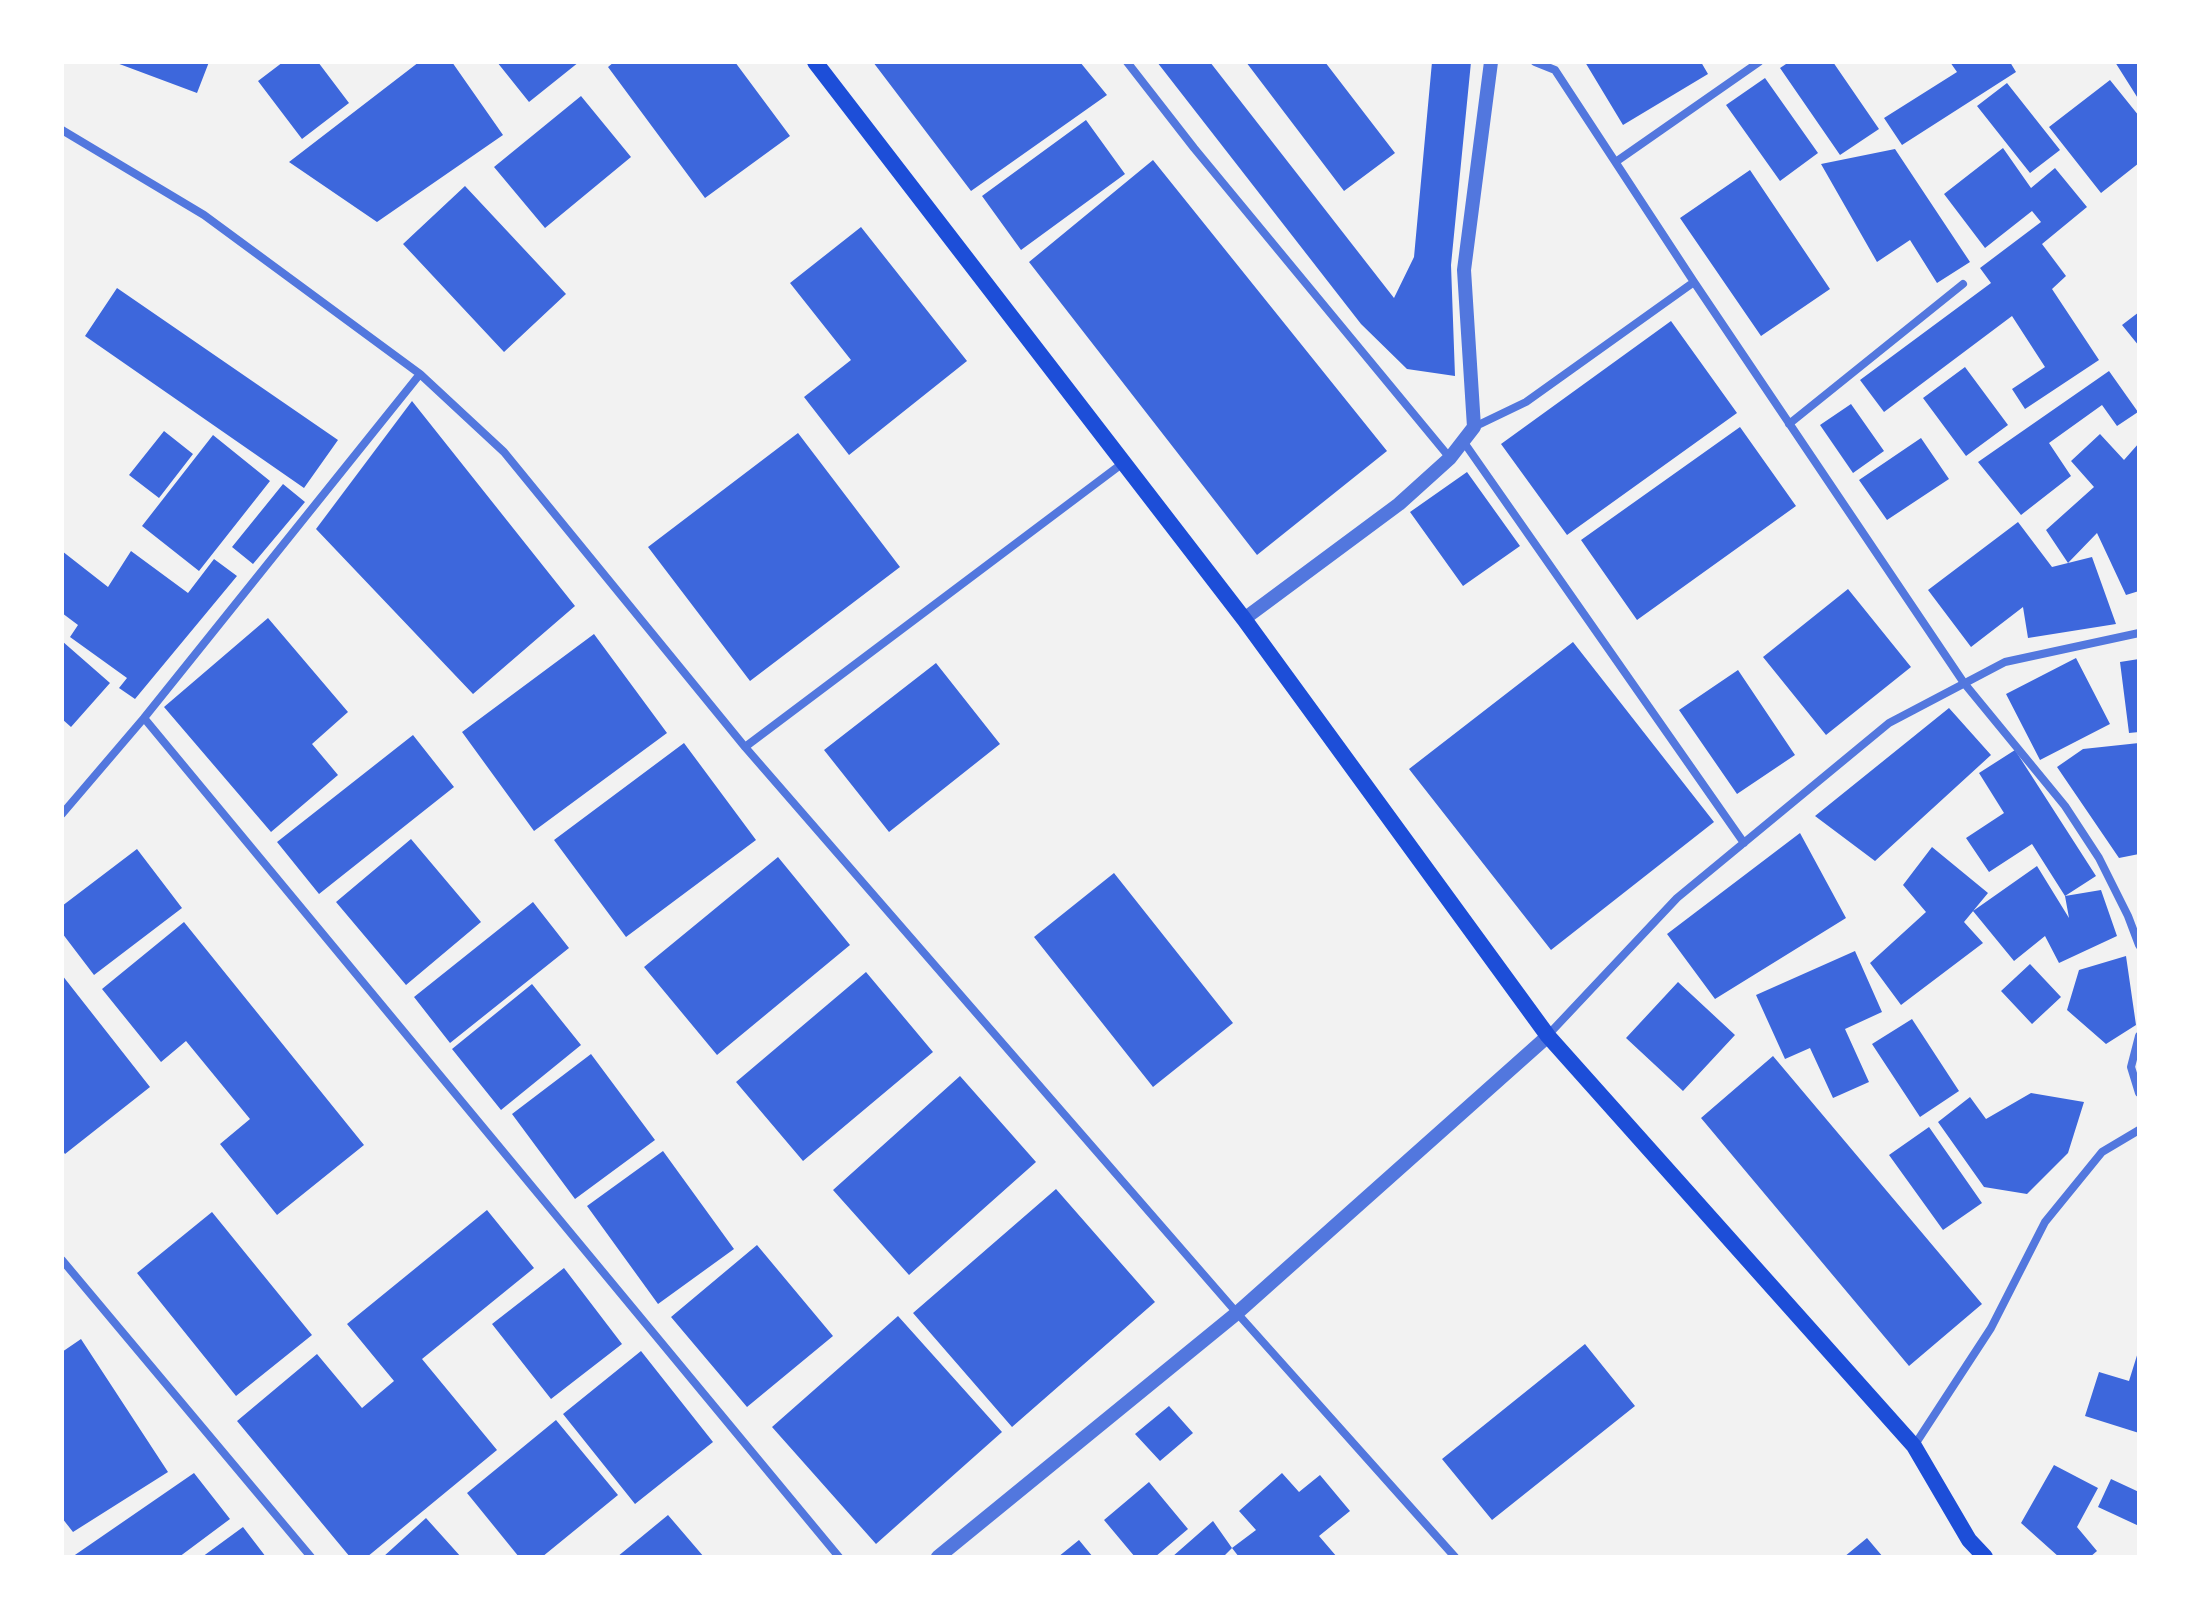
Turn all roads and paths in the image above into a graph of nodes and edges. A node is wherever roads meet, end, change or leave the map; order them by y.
1 (815, 62) edge
2 (1127, 62) edge
3 (1491, 62) edge
4 (1535, 62) edge
5 (1759, 62) edge
6 (62, 130) edge
7 (1617, 161) junction
8 (1694, 282) junction
9 (1963, 284) dead end
10 (420, 374) junction
11 (1789, 424) junction
12 (1474, 427) junction
13 (1463, 441) junction
14 (1450, 458) junction
15 (1123, 463) junction
16 (1244, 619) junction
17 (2139, 633) edge
18 (1964, 683) junction
19 (144, 718) junction
20 (745, 747) junction
21 (62, 814) edge
22 (1744, 843) junction
23 (2139, 945) edge
24 (1548, 1036) junction
25 (2139, 1036) edge
26 (2139, 1093) edge
27 (2139, 1130) edge
28 (62, 1260) edge
29 (1237, 1313) junction
30 (1914, 1446) junction
31 (311, 1557) edge
32 (839, 1557) edge
33 (938, 1557) edge
34 (1455, 1557) edge
35 (1985, 1557) edge

1 - 15 main road
2 - 14 street
3 - 12 street
4 - 7 street
5 - 7 street
6 - 10 street
7 - 8 street
8 - 11 street
8 - 12 street
9 - 11 street
10 - 19 street
10 - 20 street
11 - 18 street
12 - 13 street
13 - 14 street
13 - 22 street
14 - 16 street
15 - 16 main road
15 - 20 street
16 - 24 main road
17 - 18 street
18 - 22 street
18 - 23 street
19 - 21 street
19 - 32 street
20 - 29 street
22 - 24 street
24 - 29 street
24 - 30 main road
25 - 26 street
27 - 30 street
28 - 31 street
29 - 33 street
29 - 34 street
30 - 35 main road

